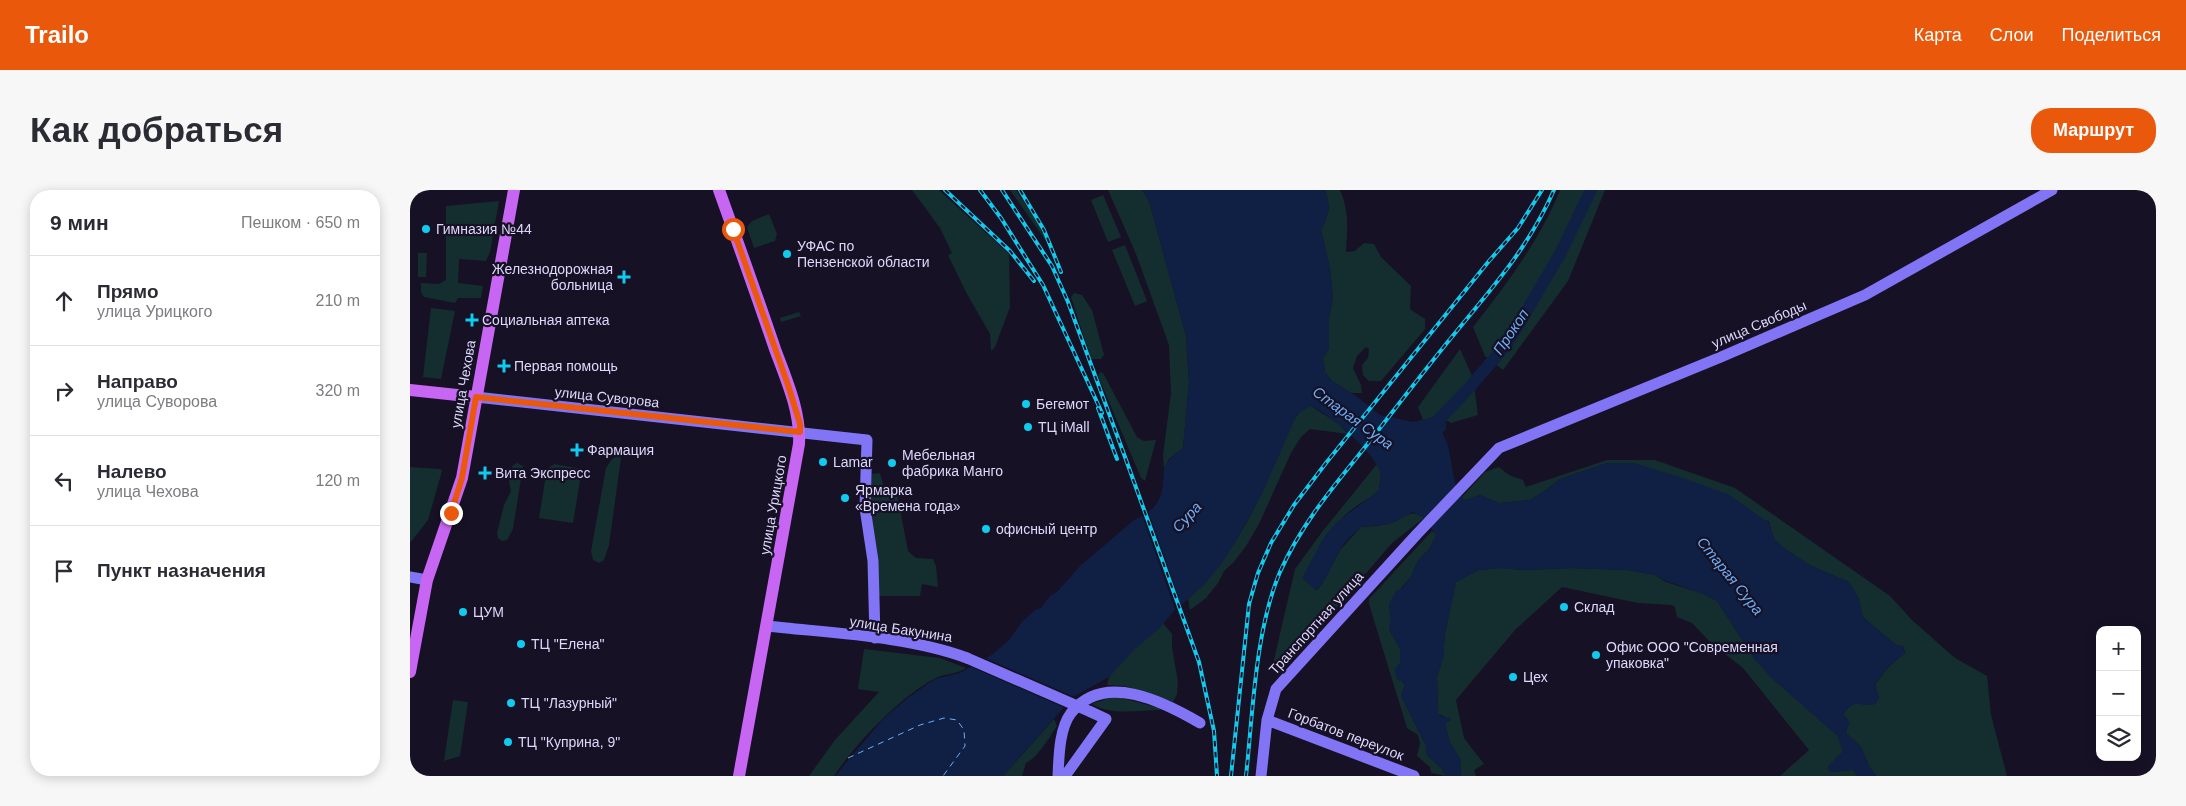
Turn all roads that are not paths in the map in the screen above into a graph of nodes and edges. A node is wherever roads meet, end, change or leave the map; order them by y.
1 (514, 190) edge
2 (719, 190) edge
3 (2052, 190) edge
4 (410, 390) edge
5 (476, 397) junction
6 (800, 432) junction
7 (1417, 534) joint
8 (410, 577) edge
9 (427, 580) junction
10 (767, 626) junction
11 (875, 638) junction
12 (410, 672) edge
13 (1267, 720) junction
14 (1200, 723) dead end
15 (739, 776) edge
16 (1058, 776) edge
17 (1065, 776) edge
18 (1261, 776) edge
19 (1414, 776) edge

1 - 5 main road, улица Чехова
2 - 6 main road, улица Урицкого
3 - 7 main road, улица Свободы
4 - 5 main road, улица Суворова
5 - 6 main road, улица Суворова
5 - 9 main road, улица Чехова
6 - 10 main road, улица Урицкого
6 - 11 main road, улица Суворова
7 - 13 main road, Транспортная улица
8 - 9 main road
9 - 12 main road, улица Чехова
10 - 11 main road, улица Бакунина
10 - 15 main road, улица Урицкого
11 - 17 main road, улица Бакунина, bridge
13 - 18 main road, Транспортная улица
13 - 19 main road, Горбатов переулок
14 - 16 main road

